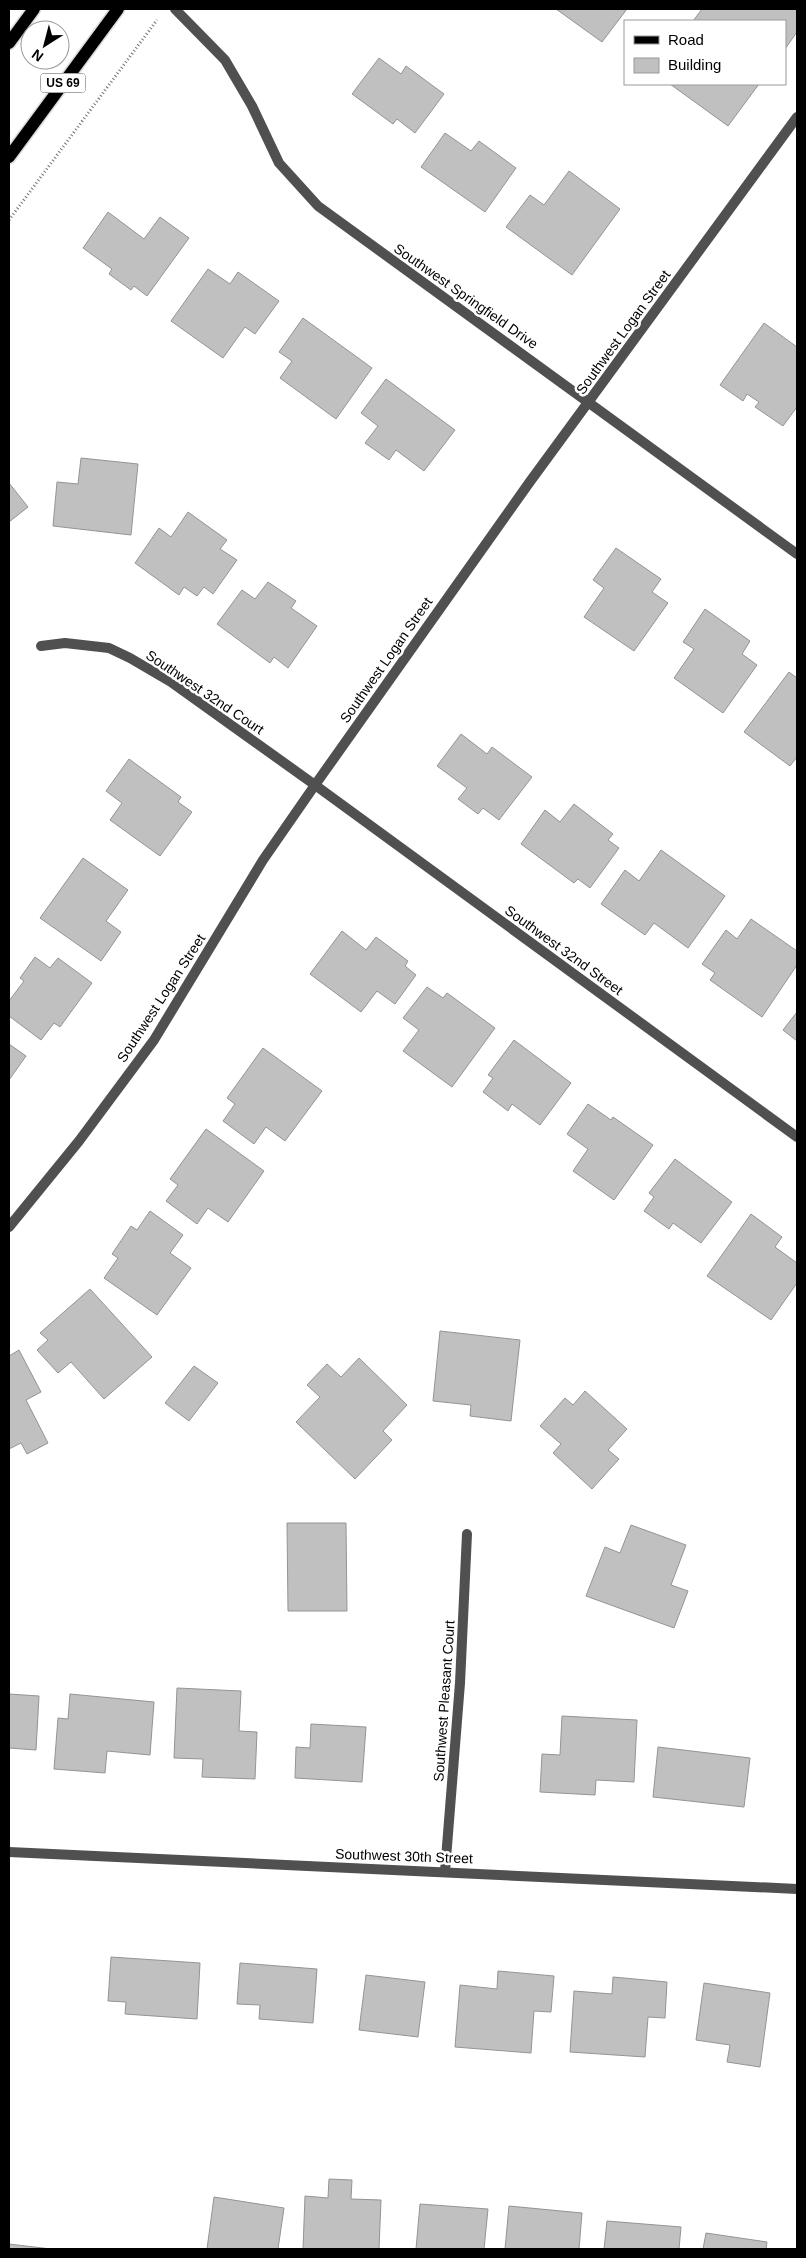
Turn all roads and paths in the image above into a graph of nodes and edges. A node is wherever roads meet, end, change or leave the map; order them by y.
1 (34, 9) edge
2 (118, 9) edge
3 (175, 9) edge
4 (160, 17) dead end
5 (9, 43) edge
6 (797, 117) edge
7 (9, 157) edge
8 (9, 220) edge
9 (588, 403) junction
10 (797, 554) edge
11 (41, 646) dead end
12 (315, 785) junction
13 (797, 1137) edge
14 (9, 1227) edge
15 (467, 1534) dead end
16 (9, 1852) edge
17 (445, 1871) junction
18 (797, 1889) edge

1 - 5 main road
2 - 7 main road, US 69
3 - 9 street, Southwest Springfield Drive
4 - 8 path
6 - 9 street, Southwest Logan Street
9 - 10 street, Southwest Springfield Drive
9 - 12 street, Southwest Logan Street
11 - 12 street, Southwest 32nd Court
12 - 13 street, Southwest 32nd Street
12 - 14 street, Southwest Logan Street
15 - 17 street, Southwest Pleasant Court
16 - 17 street, Southwest 30th Street
17 - 18 street, Southwest 30th Street

